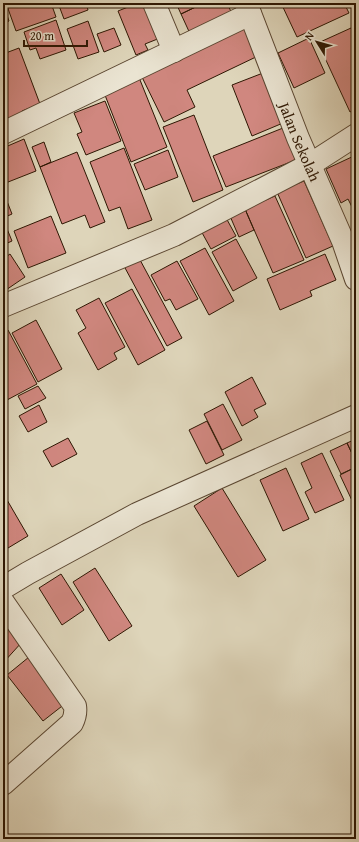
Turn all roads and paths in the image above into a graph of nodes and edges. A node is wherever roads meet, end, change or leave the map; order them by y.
1 (154, 3) edge
2 (248, 9) edge
3 (174, 51) junction
4 (3, 133) edge
5 (356, 135) edge
6 (310, 164) junction
7 (356, 279) edge
8 (3, 306) edge
9 (356, 416) edge
10 (3, 588) edge
11 (3, 602) edge
12 (3, 784) edge

1 - 3 street
2 - 3 street
2 - 6 street, Jalan Sekolah
3 - 4 street
5 - 6 street
6 - 7 street, Jalan Sekolah
6 - 8 street
9 - 10 street
11 - 12 street

